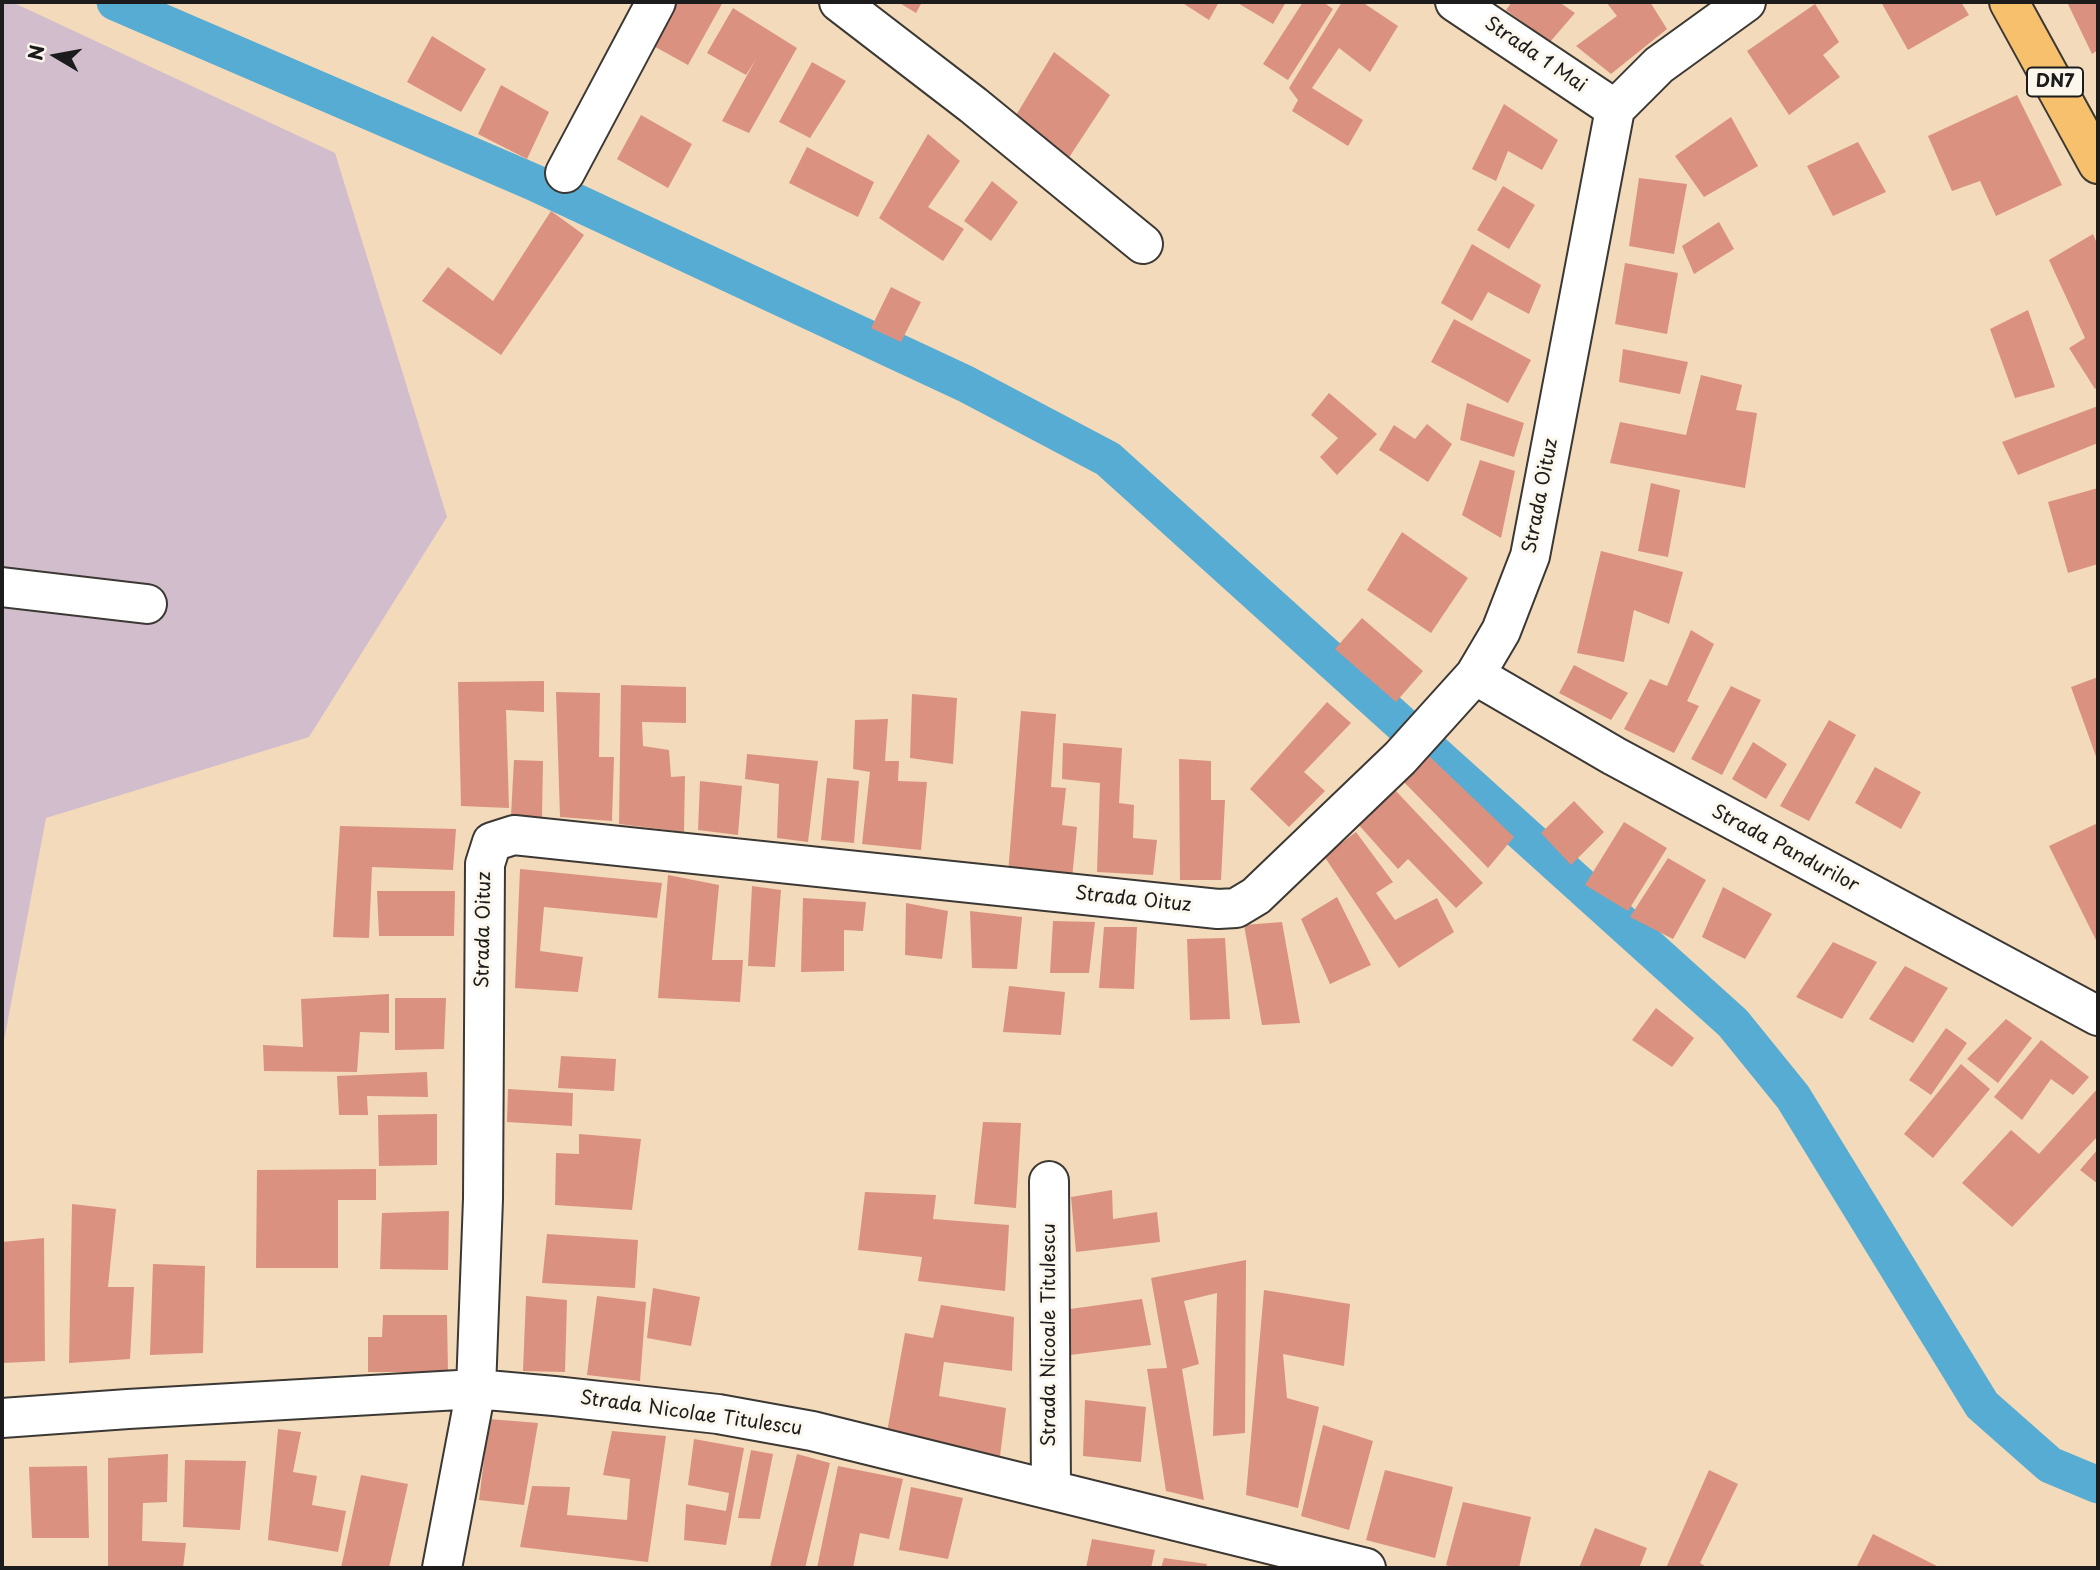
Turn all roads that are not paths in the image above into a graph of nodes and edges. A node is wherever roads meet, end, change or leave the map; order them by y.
1 (656, 2) edge
2 (839, 2) edge
3 (1455, 2) edge
4 (1746, 2) edge
5 (2010, 2) edge
6 (1615, 109) junction
7 (2098, 164) edge
8 (565, 173) dead end
9 (1143, 244) dead end
10 (2, 587) edge
11 (147, 604) dead end
12 (1475, 675) junction
13 (2098, 1016) edge
14 (1049, 1181) dead end
15 (476, 1389) junction
16 (2, 1418) edge
17 (1051, 1489) junction
18 (442, 1568) edge
19 (1366, 1568) edge

1 - 8 street
2 - 9 street
3 - 6 street, Strada 1 Mai
4 - 6 street
5 - 7 main road, DN7
6 - 12 street, Strada Oituz
10 - 11 street
12 - 13 street, Strada Pandurilor
12 - 15 street, Strada Oituz
14 - 17 street, Strada Nicoale Titulescu
15 - 16 street, Strada Nicolae Titulescu
15 - 17 street, Strada Nicolae Titulescu
15 - 18 street
17 - 19 street, Strada Nicolae Titulescu

